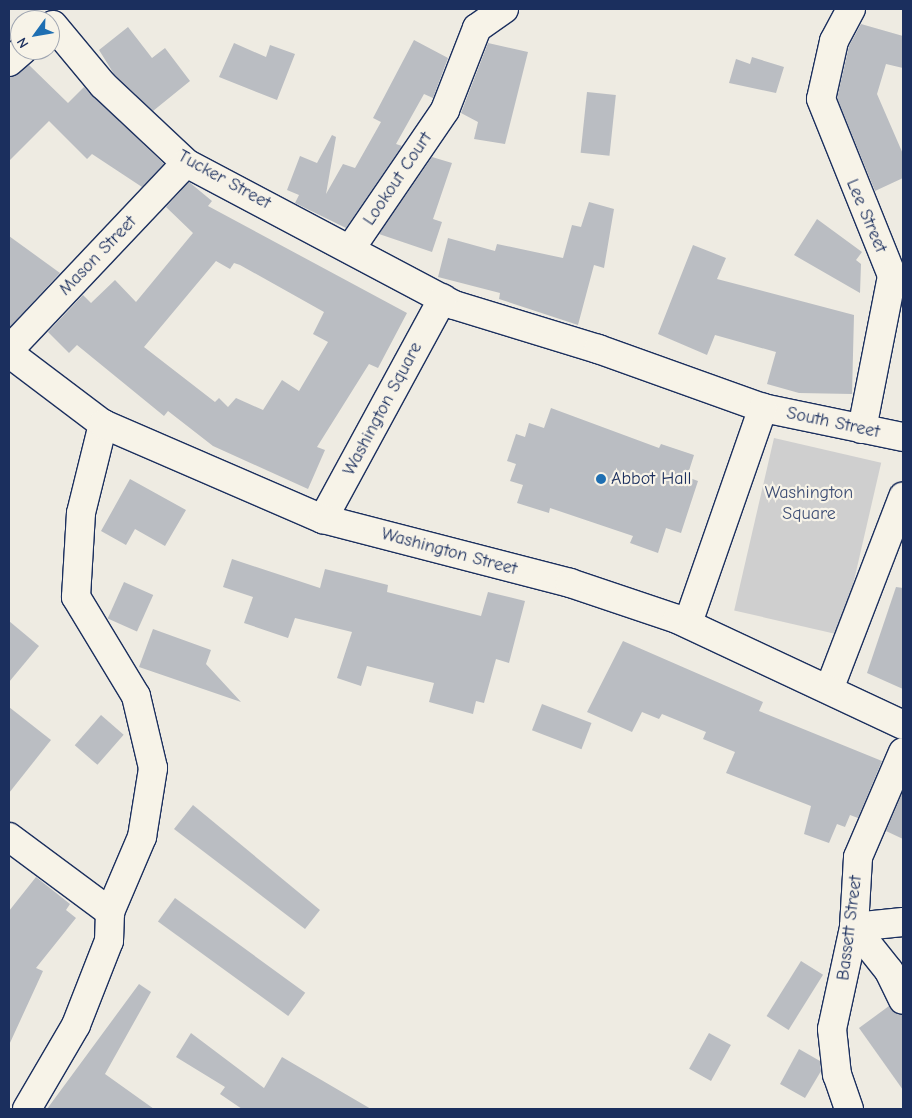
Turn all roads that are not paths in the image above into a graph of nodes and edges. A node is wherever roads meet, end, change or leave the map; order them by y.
1 (504, 9) edge
2 (851, 9) edge
3 (60, 25) edge
4 (186, 163) junction
5 (351, 248) junction
6 (443, 298) junction
7 (9, 352) edge
8 (763, 408) junction
9 (103, 424) junction
10 (862, 429) junction
11 (903, 437) edge
12 (903, 497) edge
13 (324, 519) junction
14 (688, 623) junction
15 (830, 687) junction
16 (903, 725) edge
17 (903, 752) edge
18 (9, 837) edge
19 (110, 912) junction
20 (903, 922) edge
21 (854, 927) junction
22 (903, 1000) edge
23 (27, 1109) edge
24 (849, 1109) edge

1 - 5 street, Lookout Court
2 - 10 street, Lee Street
3 - 4 street, Tucker Street
4 - 5 street, Tucker Street
4 - 7 street, Mason Street
5 - 6 street
6 - 8 street
6 - 13 street, Washington Square
7 - 9 street, Washington Street
8 - 10 street, South Street
8 - 14 street
9 - 13 street, Washington Street
9 - 19 street
10 - 11 street, South Street
12 - 15 street
13 - 14 street, Washington Street
14 - 15 street, Washington Street
15 - 16 street, Washington Street
17 - 21 street, Bassett Street
18 - 19 street
19 - 23 street
20 - 21 street
21 - 22 street
21 - 24 street, Bassett Street

